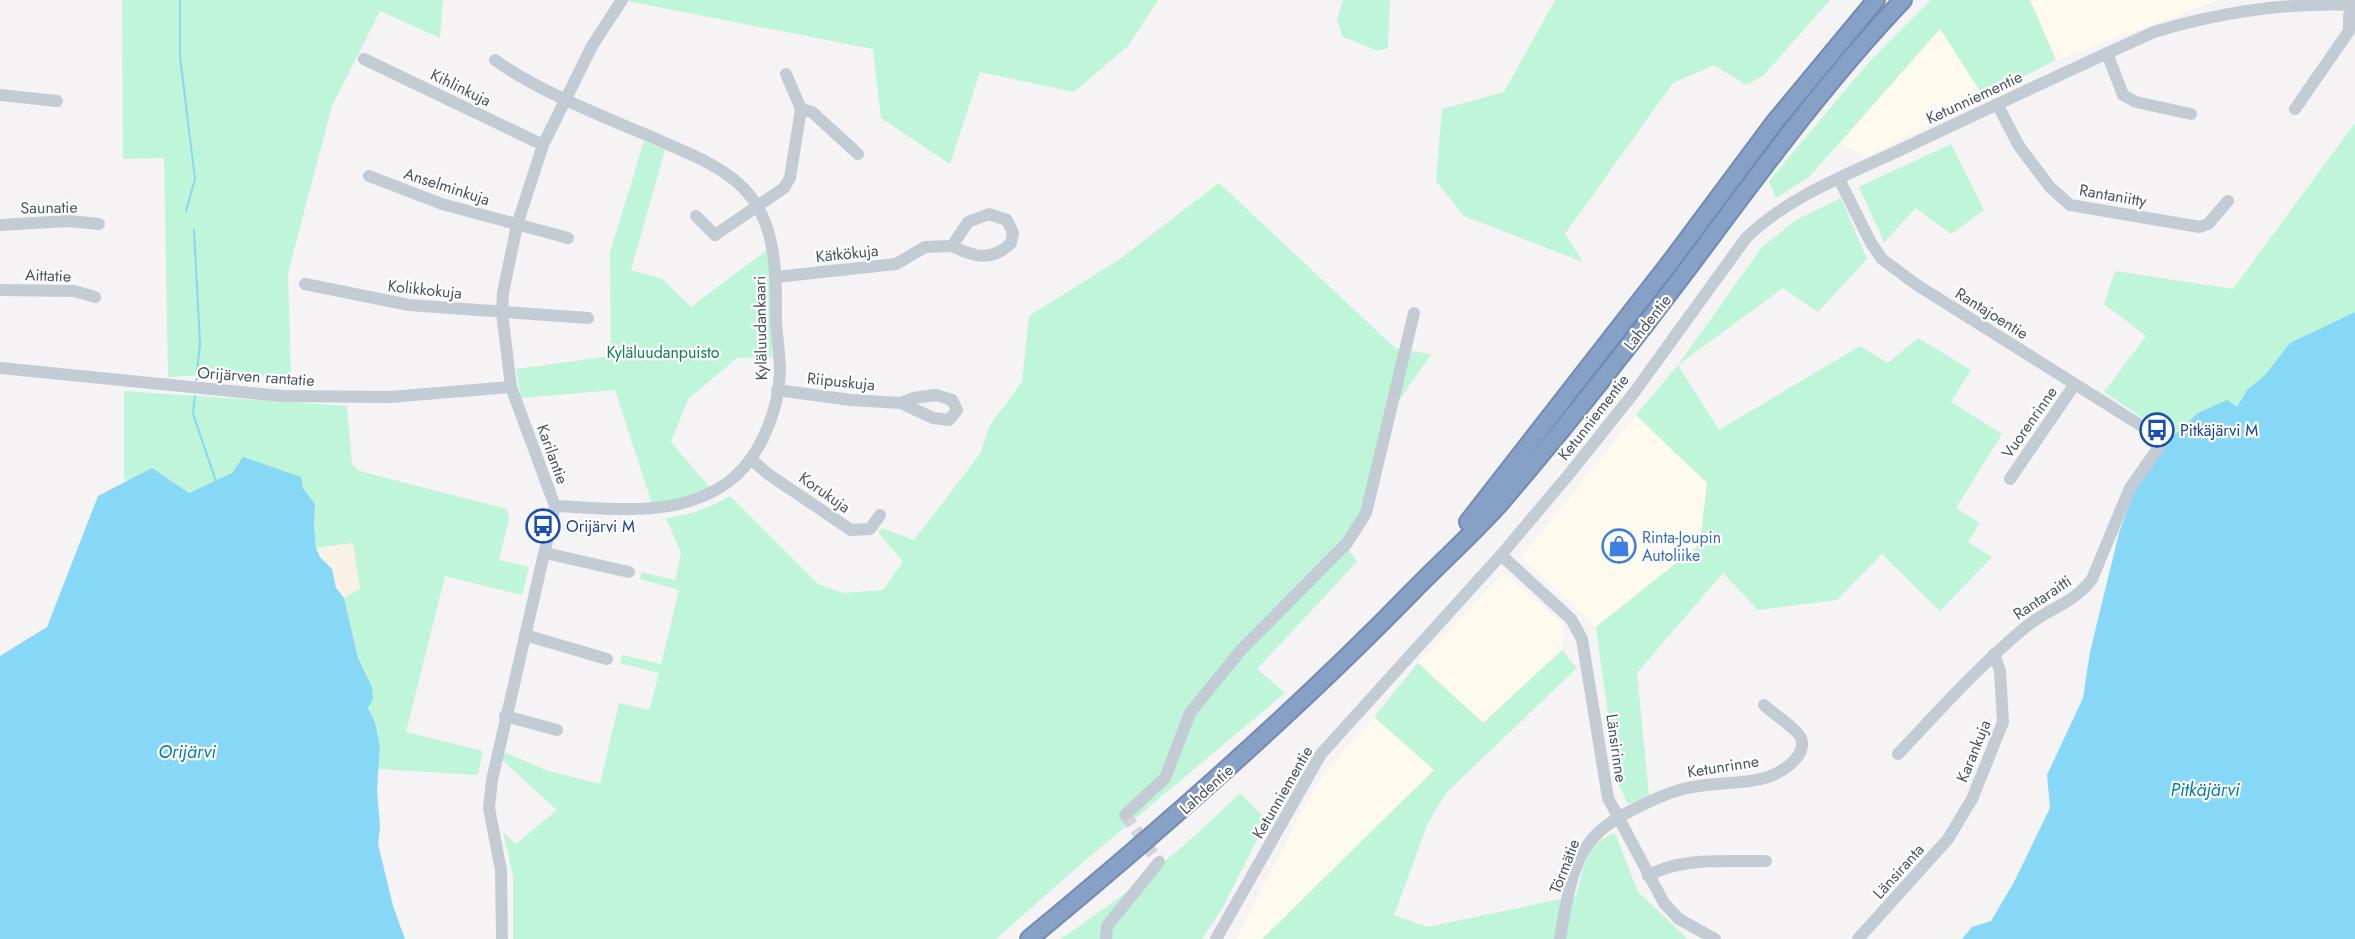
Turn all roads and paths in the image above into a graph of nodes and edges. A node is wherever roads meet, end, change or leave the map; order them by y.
1 (622, 0) edge
2 (1876, 0) edge
3 (1902, 0) edge
4 (2354, 5) edge
5 (2107, 53) junction
6 (364, 59) dead end
7 (495, 60) dead end
8 (786, 74) dead end
9 (0, 95) edge
10 (565, 98) junction
11 (57, 101) dead end
12 (1997, 104) junction
13 (801, 109) junction
14 (2295, 109) dead end
15 (2190, 114) dead end
16 (543, 145) junction
17 (858, 154) dead end
18 (369, 176) dead end
19 (1839, 179) junction
20 (2228, 201) dead end
21 (759, 206) junction
22 (696, 216) dead end
23 (99, 224) dead end
24 (0, 225) edge
25 (517, 225) junction
26 (568, 238) dead end
27 (952, 246) junction
28 (776, 277) junction
29 (305, 284) dead end
30 (0, 290) edge
31 (95, 297) dead end
32 (502, 312) junction
33 (1414, 313) dead end
34 (588, 318) dead end
35 (0, 368) edge
36 (2076, 384) junction
37 (511, 387) junction
38 (777, 390) junction
39 (901, 403) dead end
40 (2164, 440) joint
41 (751, 459) junction
42 (2010, 478) dead end
43 (555, 506) junction
44 (880, 515) dead end
45 (545, 553) junction
46 (1501, 555) junction
47 (629, 572) dead end
48 (1375, 630) junction
49 (525, 635) junction
50 (1994, 654) junction
51 (607, 659) dead end
52 (1764, 705) dead end
53 (506, 716) junction
54 (557, 730) dead end
55 (1898, 754) dead end
56 (1125, 815) dead end
57 (1619, 819) junction
58 (1959, 822) joint
59 (1766, 861) dead end
60 (1159, 862) dead end
61 (1648, 876) junction
62 (502, 939) edge
63 (1029, 939) edge
64 (1106, 939) edge
65 (1216, 939) edge
66 (1560, 939) edge
67 (1715, 939) edge
68 (1858, 939) edge

1 - 10 street, Karilantie
2 - 48 highway, Lahdentie
3 - 48 highway, Lahdentie
4 - 5 street, Ketunniementie
4 - 14 street
5 - 12 street, Ketunniementie
5 - 15 street
6 - 16 street, Kihlinkuja
7 - 10 street, Kyläluudankaari
8 - 13 street
9 - 11 street
10 - 16 street, Karilantie
10 - 21 street, Kyläluudankaari
12 - 19 street, Ketunniementie
12 - 20 street, Rantaniitty
13 - 17 street
13 - 21 street
16 - 25 street, Karilantie
18 - 25 street, Anselminkuja
19 - 36 street, Rantajoentie
19 - 46 street, Ketunniementie
21 - 22 street
21 - 28 street, Kyläluudankaari
23 - 24 street, Saunatie
25 - 26 street, Anselminkuja
25 - 32 street, Karilantie
27 - 27 street, Kätkökuja
27 - 28 street, Kätkökuja
28 - 38 street, Kyläluudankaari
29 - 32 street, Kolikkokuja
30 - 31 street, Aittatie
32 - 34 street, Kolikkokuja
32 - 37 street, Karilantie
33 - 56 street
35 - 37 street, Orijärven rantatie
36 - 40 street, Rantajoentie
36 - 42 street, Vuorenrinne
37 - 43 street, Karilantie
38 - 39 street, Riipuskuja
38 - 41 street, Kyläluudankaari
40 - 50 street, Rantaraitti
41 - 43 street, Kyläluudankaari
41 - 44 street, Korukuja
43 - 45 street, Karilantie
45 - 47 street
45 - 49 street, Karilantie
46 - 57 street, Länsirinne
46 - 65 street, Ketunniementie
48 - 63 highway, Lahdentie
49 - 51 street
49 - 53 street, Karilantie
50 - 55 street, Rantaraitti
50 - 58 street, Karankuja
52 - 57 street, Ketunrinne
53 - 54 street
53 - 62 street, Karilantie
57 - 61 street, Länsirinne
57 - 66 street, Törmätie
58 - 68 street, Länsiranta
59 - 61 street
60 - 64 street
61 - 67 street, Länsirinne

